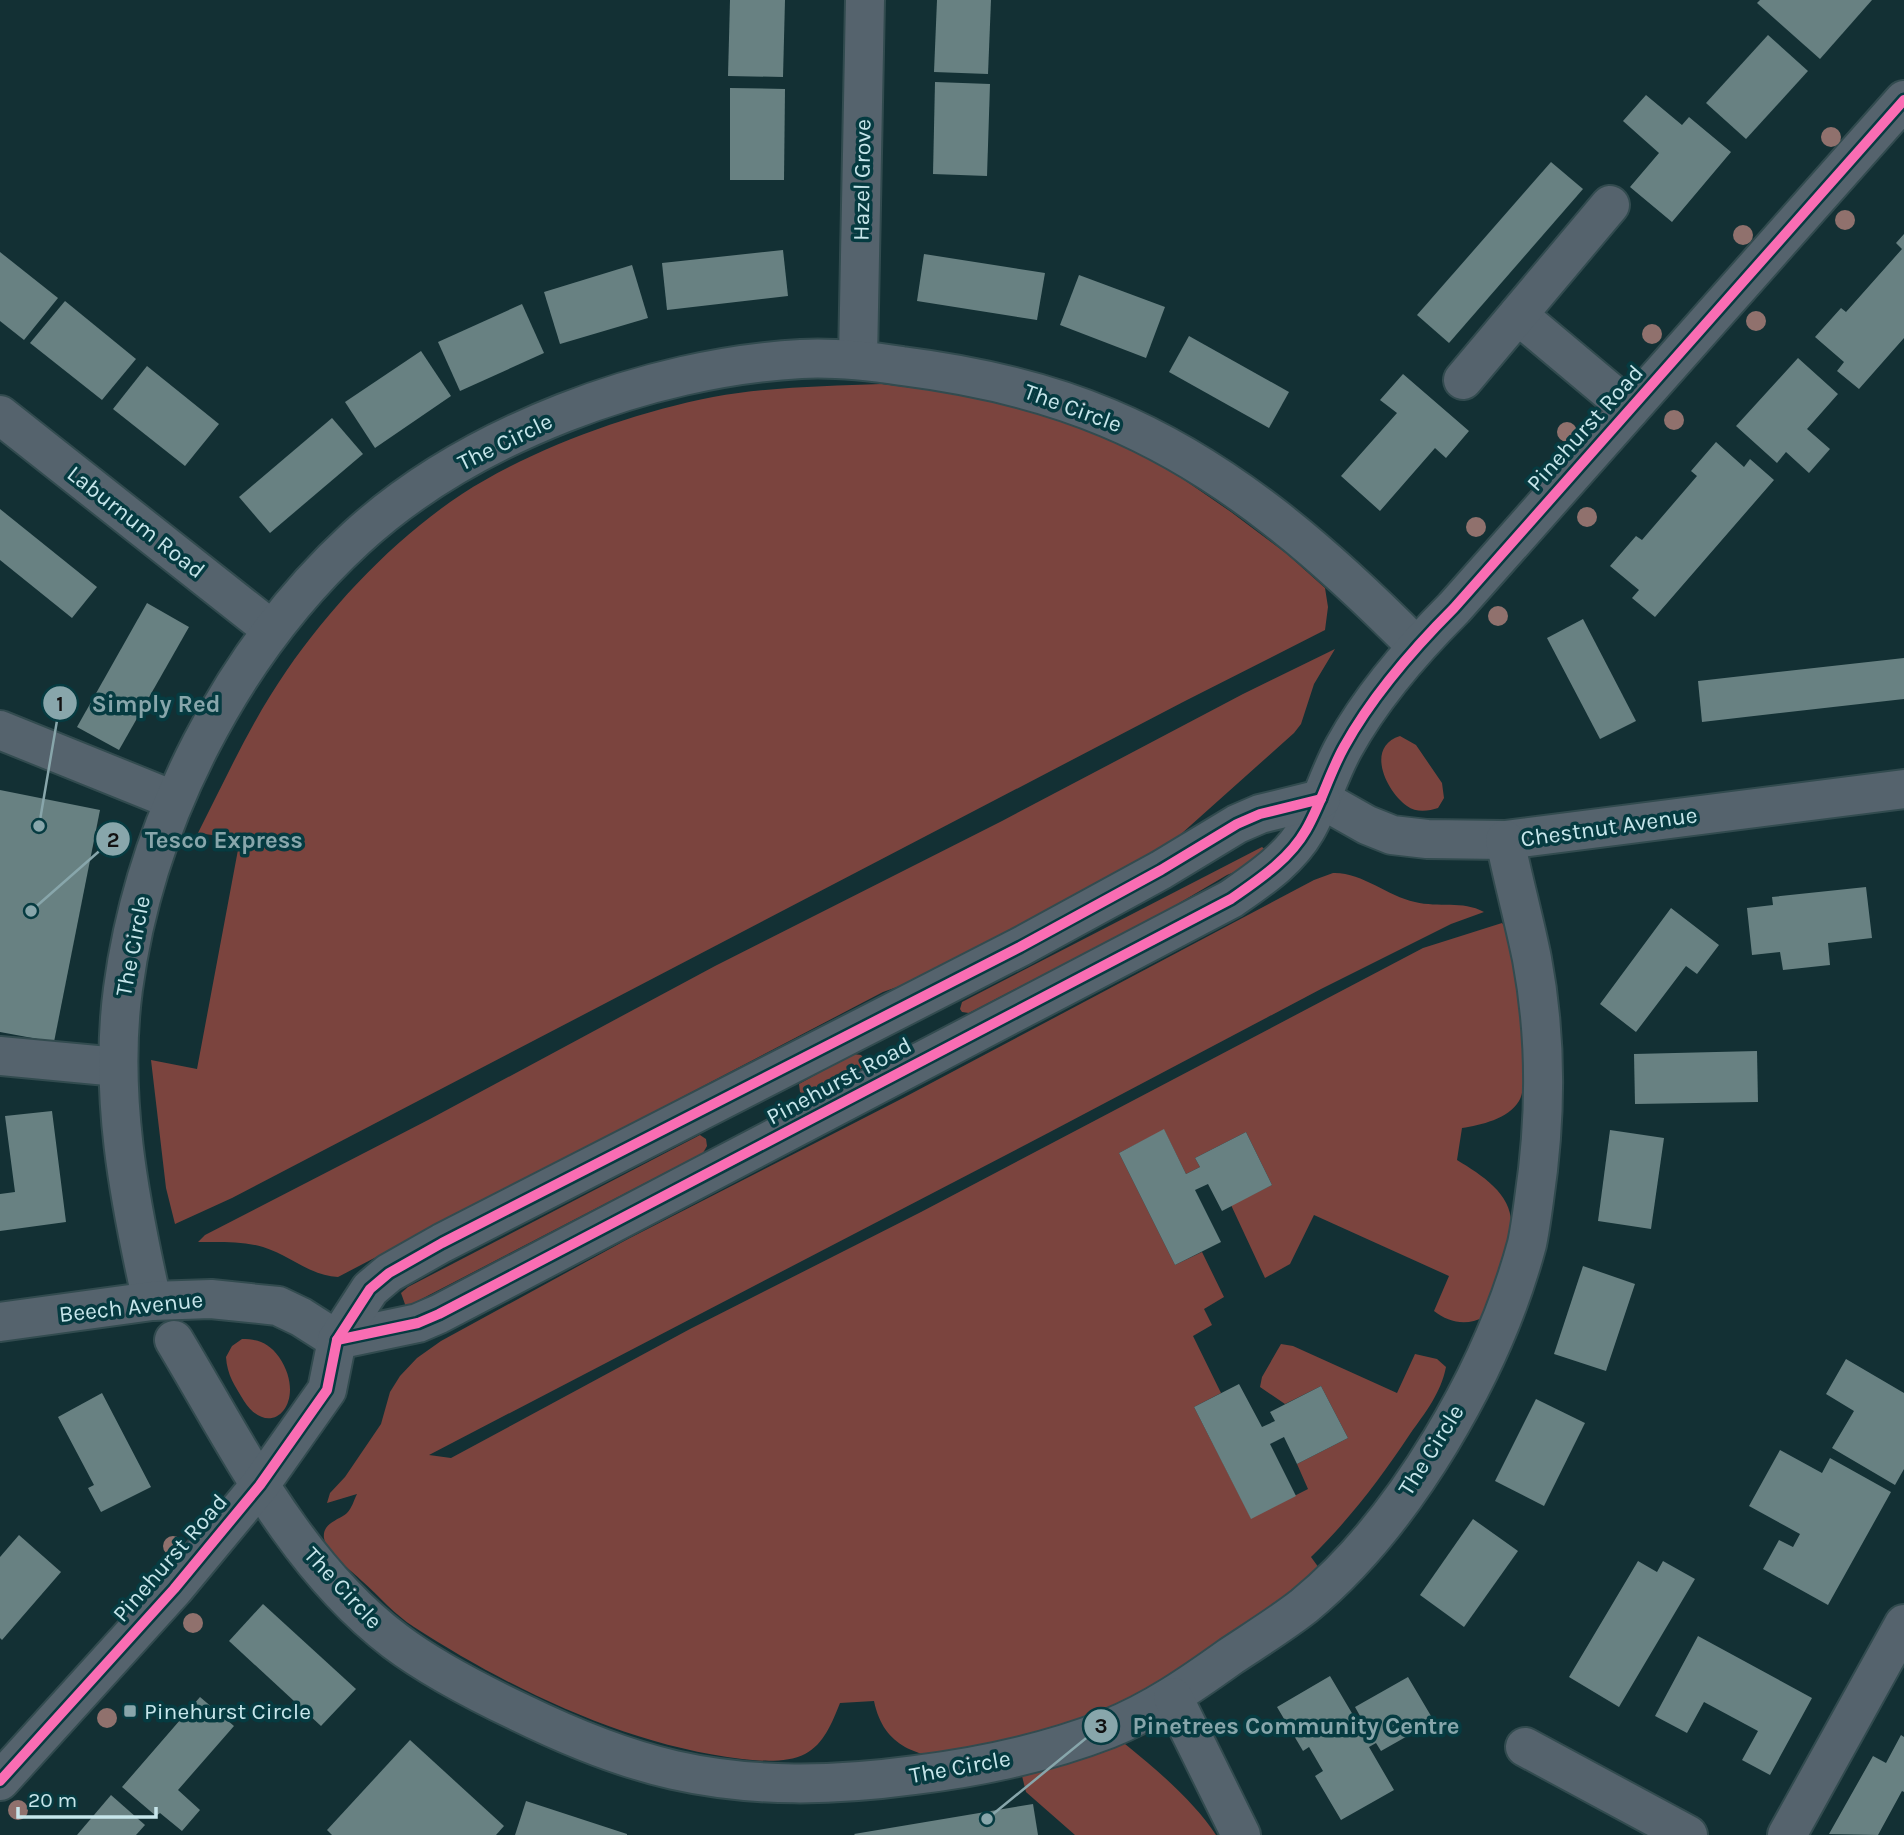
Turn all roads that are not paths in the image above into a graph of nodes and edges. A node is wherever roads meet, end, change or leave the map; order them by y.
1 (865, 0) edge
2 (1904, 100) edge
3 (1610, 205) dead end
4 (1518, 315) junction
5 (858, 359) junction
6 (1463, 380) dead end
7 (1630, 409) junction
8 (0, 415) edge
9 (272, 630) junction
10 (1416, 646) junction
11 (0, 730) edge
12 (1904, 789) edge
13 (1321, 799) junction
14 (173, 800) junction
15 (1505, 840) junction
16 (900, 1009) junction
17 (0, 1056) edge
18 (927, 1059) junction
19 (118, 1067) junction
20 (740, 1090) junction
21 (767, 1143) junction
22 (152, 1301) junction
23 (0, 1322) edge
24 (174, 1340) dead end
25 (337, 1340) junction
26 (260, 1485) junction
27 (1904, 1624) edge
28 (1173, 1697) junction
29 (1525, 1747) dead end
30 (0, 1781) edge
31 (1241, 1835) edge
32 (1688, 1835) edge
33 (1787, 1835) edge

1 - 5 street, Hazel Grove
2 - 7 street, Pinehurst Road
3 - 4 street
4 - 6 street
4 - 7 street
5 - 9 street, The Circle
5 - 10 street, The Circle
7 - 10 street, Pinehurst Road
8 - 9 street, Laburnum Road
9 - 14 street, The Circle
10 - 13 street, Pinehurst Road
11 - 14 street
12 - 15 street, Chestnut Avenue
13 - 15 street, Chestnut Avenue
13 - 16 street, Pinehurst Road
13 - 18 street, Pinehurst Road
14 - 19 street, The Circle
15 - 28 street, The Circle
16 - 18 street
16 - 20 street, Pinehurst Road
17 - 19 street
18 - 21 street, Pinehurst Road
19 - 22 street, The Circle
20 - 21 street
20 - 25 street, Pinehurst Road
21 - 25 street, Pinehurst Road
22 - 23 street, Beech Avenue
22 - 25 street, Beech Avenue
24 - 26 street, The Circle
25 - 26 street, Pinehurst Road
26 - 28 street, The Circle
26 - 30 street, Pinehurst Road
27 - 33 street
28 - 31 street
29 - 32 street

